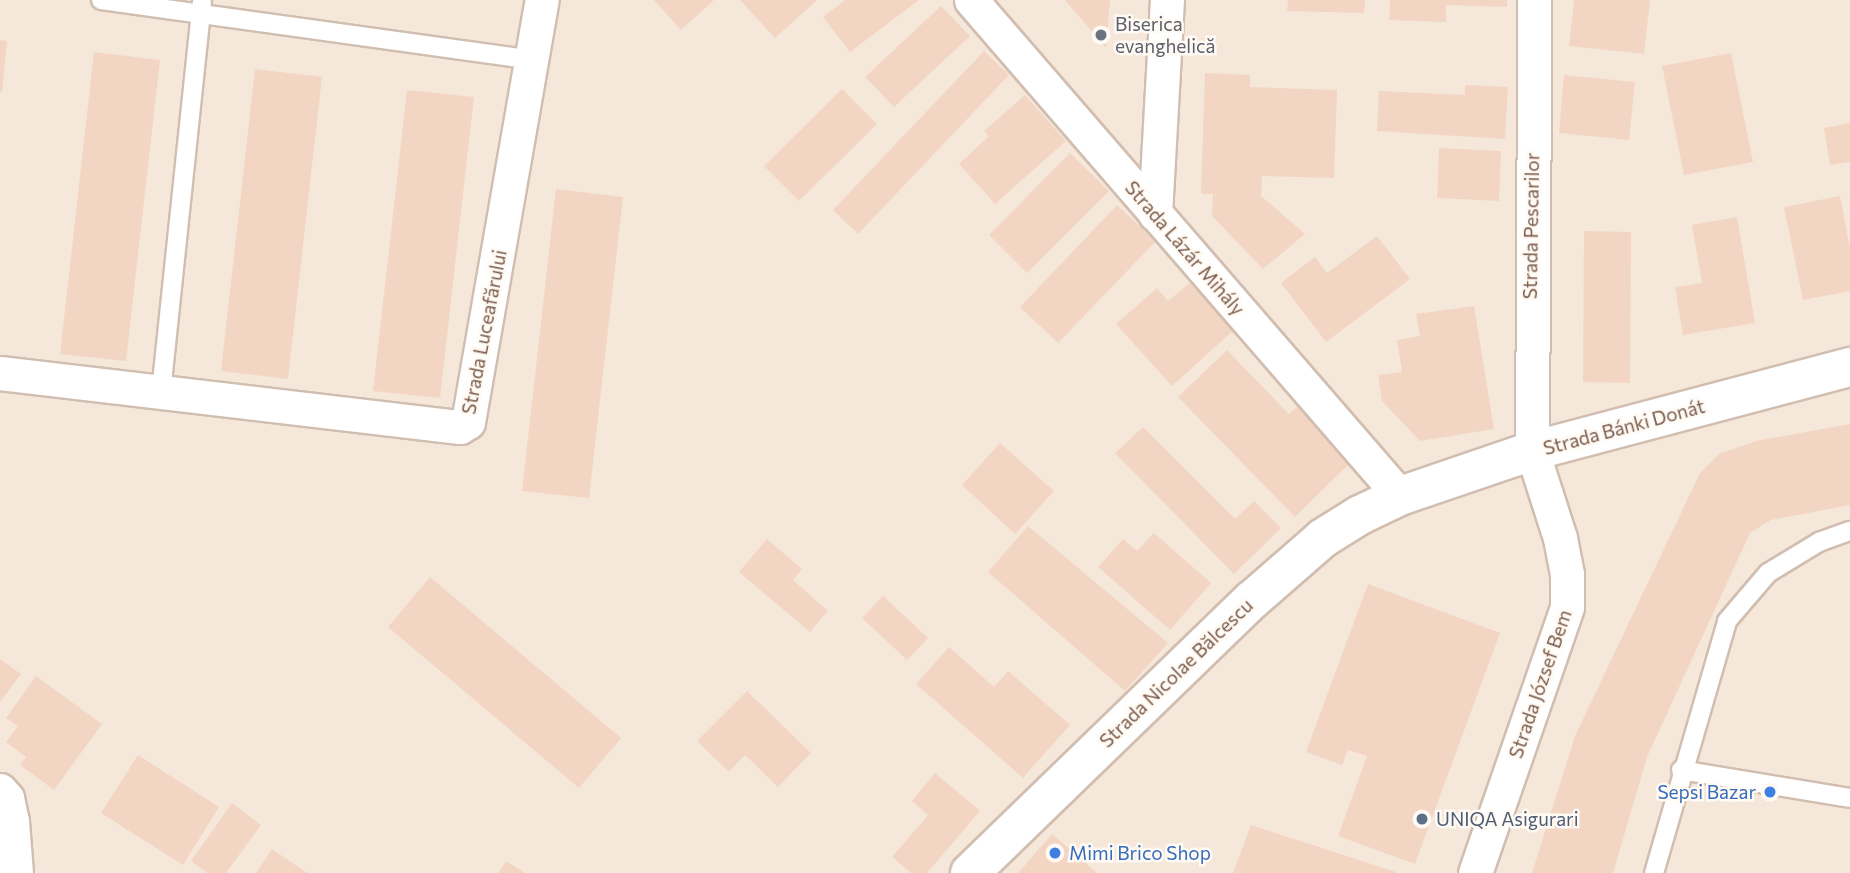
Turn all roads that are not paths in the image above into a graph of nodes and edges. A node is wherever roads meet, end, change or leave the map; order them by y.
1 (101, 0) edge
2 (542, 0) edge
3 (971, 0) edge
4 (1167, 0) edge
5 (1534, 0) edge
6 (202, 6) edge
7 (532, 60) junction
8 (1155, 214) junction
9 (1850, 367) edge
10 (0, 373) edge
11 (161, 392) junction
12 (1532, 451) junction
13 (1400, 496) junction
14 (1850, 531) edge
15 (1681, 770) junction
16 (0, 790) edge
17 (1850, 798) edge
18 (16, 873) edge
19 (970, 873) edge
20 (1475, 873) edge
21 (1654, 873) edge

1 - 6 lane
2 - 7 street, Strada Luceafărului
3 - 8 street, Strada Lázár Mihály
4 - 8 street
5 - 12 street, Strada Pescarilor
6 - 7 lane
6 - 11 lane
7 - 11 street, Strada Luceafărului
8 - 13 street, Strada Lázár Mihály
9 - 12 street, Strada Bánki Donát
10 - 11 street, Strada Luceafărului
12 - 13 street, Strada Bánki Donát
12 - 20 street, Strada József Bem
13 - 19 street, Strada Nicolae Bălcescu
14 - 15 lane
15 - 17 lane
15 - 21 lane
16 - 18 street

